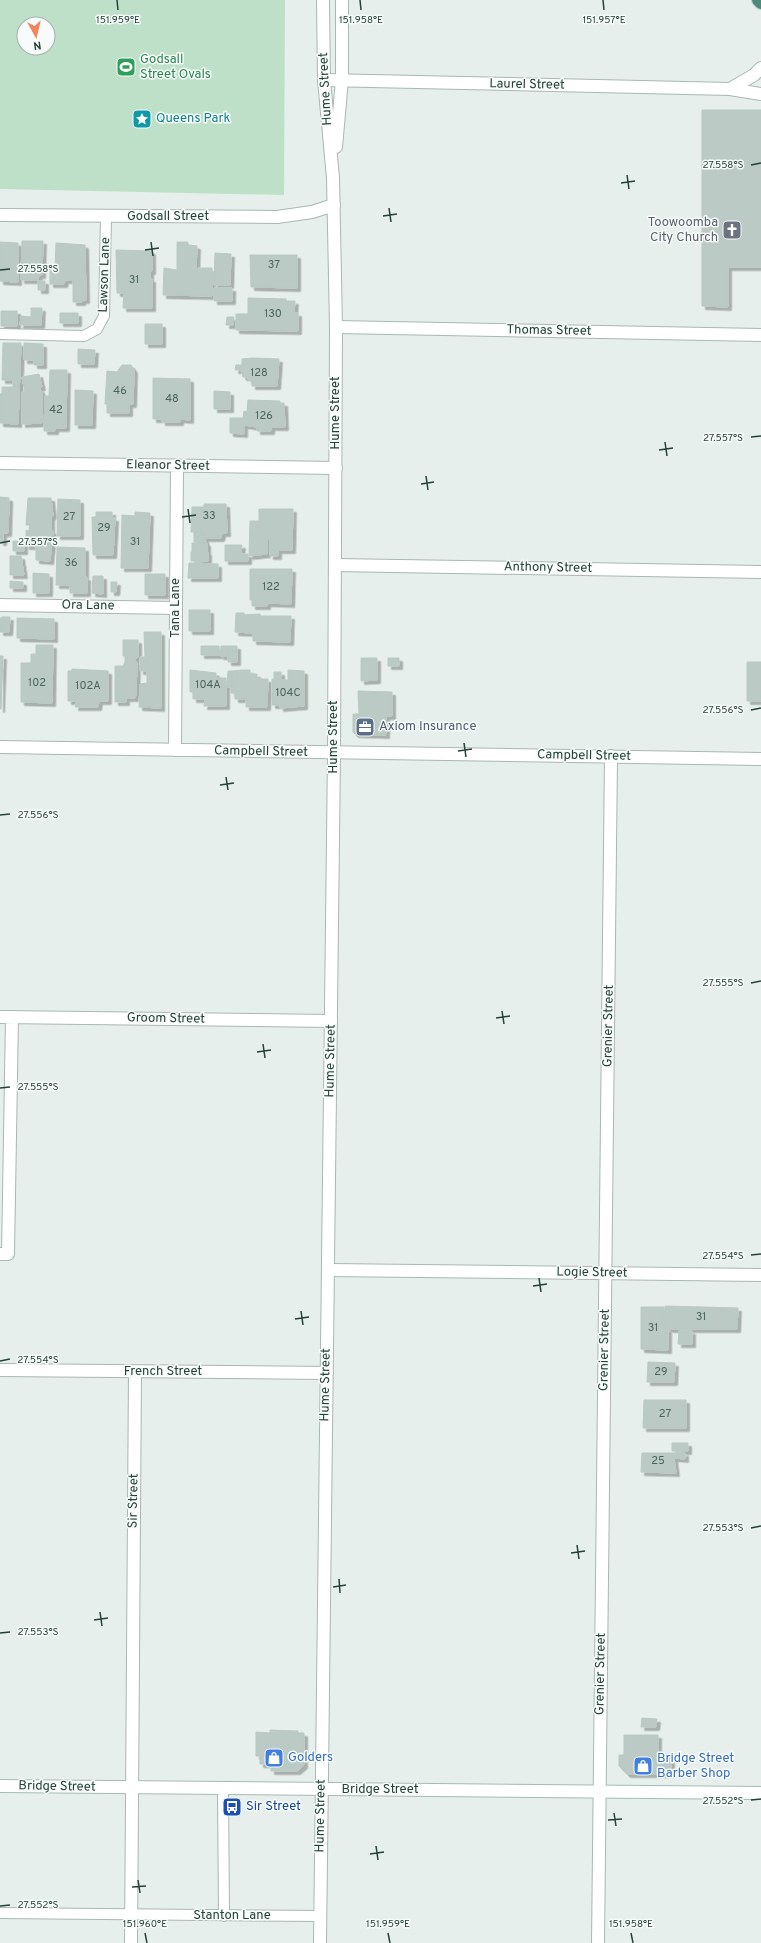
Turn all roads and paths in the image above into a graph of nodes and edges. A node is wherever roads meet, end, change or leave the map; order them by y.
1 (323, 0) edge
2 (342, 0) edge
3 (758, 0) edge
4 (761, 3) edge
5 (761, 68) edge
6 (324, 80) junction
7 (342, 80) junction
8 (730, 89) junction
9 (761, 94) edge
10 (333, 178) junction
11 (334, 205) junction
12 (0, 215) edge
13 (106, 216) junction
14 (336, 327) junction
15 (0, 334) edge
16 (761, 335) edge
17 (0, 463) edge
18 (177, 466) junction
19 (336, 468) junction
20 (335, 565) junction
21 (761, 572) edge
22 (0, 605) edge
23 (176, 608) junction
24 (0, 748) edge
25 (175, 750) junction
26 (334, 753) junction
27 (612, 756) junction
28 (761, 759) edge
29 (6, 1017) edge
30 (331, 1021) junction
31 (0, 1254) edge
32 (328, 1270) junction
33 (606, 1273) junction
34 (761, 1275) edge
35 (0, 1370) edge
36 (135, 1372) junction
37 (327, 1373) junction
38 (0, 1786) edge
39 (132, 1788) junction
40 (223, 1788) junction
41 (321, 1789) junction
42 (600, 1792) junction
43 (761, 1793) edge
44 (0, 1913) edge
45 (131, 1915) junction
46 (224, 1916) junction
47 (320, 1916) junction
48 (131, 1943) edge
49 (320, 1943) edge
50 (598, 1943) edge

1 - 6 street, Hume Street
2 - 7 street, Hume Street
3 - 4 highway
5 - 8 street
6 - 7 street, Laurel Street
6 - 10 street, Hume Street
7 - 8 street, Laurel Street
7 - 10 street, Hume Street
8 - 9 street, Laurel Street
10 - 11 street, Hume Street
11 - 13 street, Godsall Street
11 - 14 street, Hume Street
12 - 13 street, Godsall Street
13 - 15 lane, Lawson Lane
14 - 16 street, Thomas Street
14 - 19 street, Hume Street
17 - 18 street, Eleanor Street
18 - 19 street, Eleanor Street
18 - 23 street, Tana Lane
19 - 20 street, Hume Street
20 - 21 street, Anthony Street
20 - 26 street, Hume Street
22 - 23 street, Ora Lane
23 - 25 street, Tana Lane
24 - 25 street, Campbell Street
25 - 26 street, Campbell Street
26 - 27 street, Campbell Street
26 - 30 street, Hume Street
27 - 28 street, Campbell Street
27 - 33 street, Grenier Street
29 - 30 street, Groom Street
29 - 31 street
30 - 32 street, Hume Street
32 - 33 street, Logie Street
32 - 37 street, Hume Street
33 - 34 street, Logie Street
33 - 42 street, Grenier Street
35 - 36 street, French Street
36 - 37 street, French Street
36 - 39 street, Sir Street
37 - 41 street, Hume Street
38 - 39 street, Bridge Street
39 - 40 street, Bridge Street
39 - 45 street, Sir Street
40 - 41 street, Bridge Street
40 - 46 lane
41 - 42 street, Bridge Street
41 - 47 street, Hume Street
42 - 43 street, Bridge Street
42 - 50 street, Grenier Street
44 - 45 lane, Stanton Lane
45 - 46 lane, Stanton Lane
45 - 48 street, Sir Street
46 - 47 lane, Stanton Lane
47 - 49 street, Hume Street

